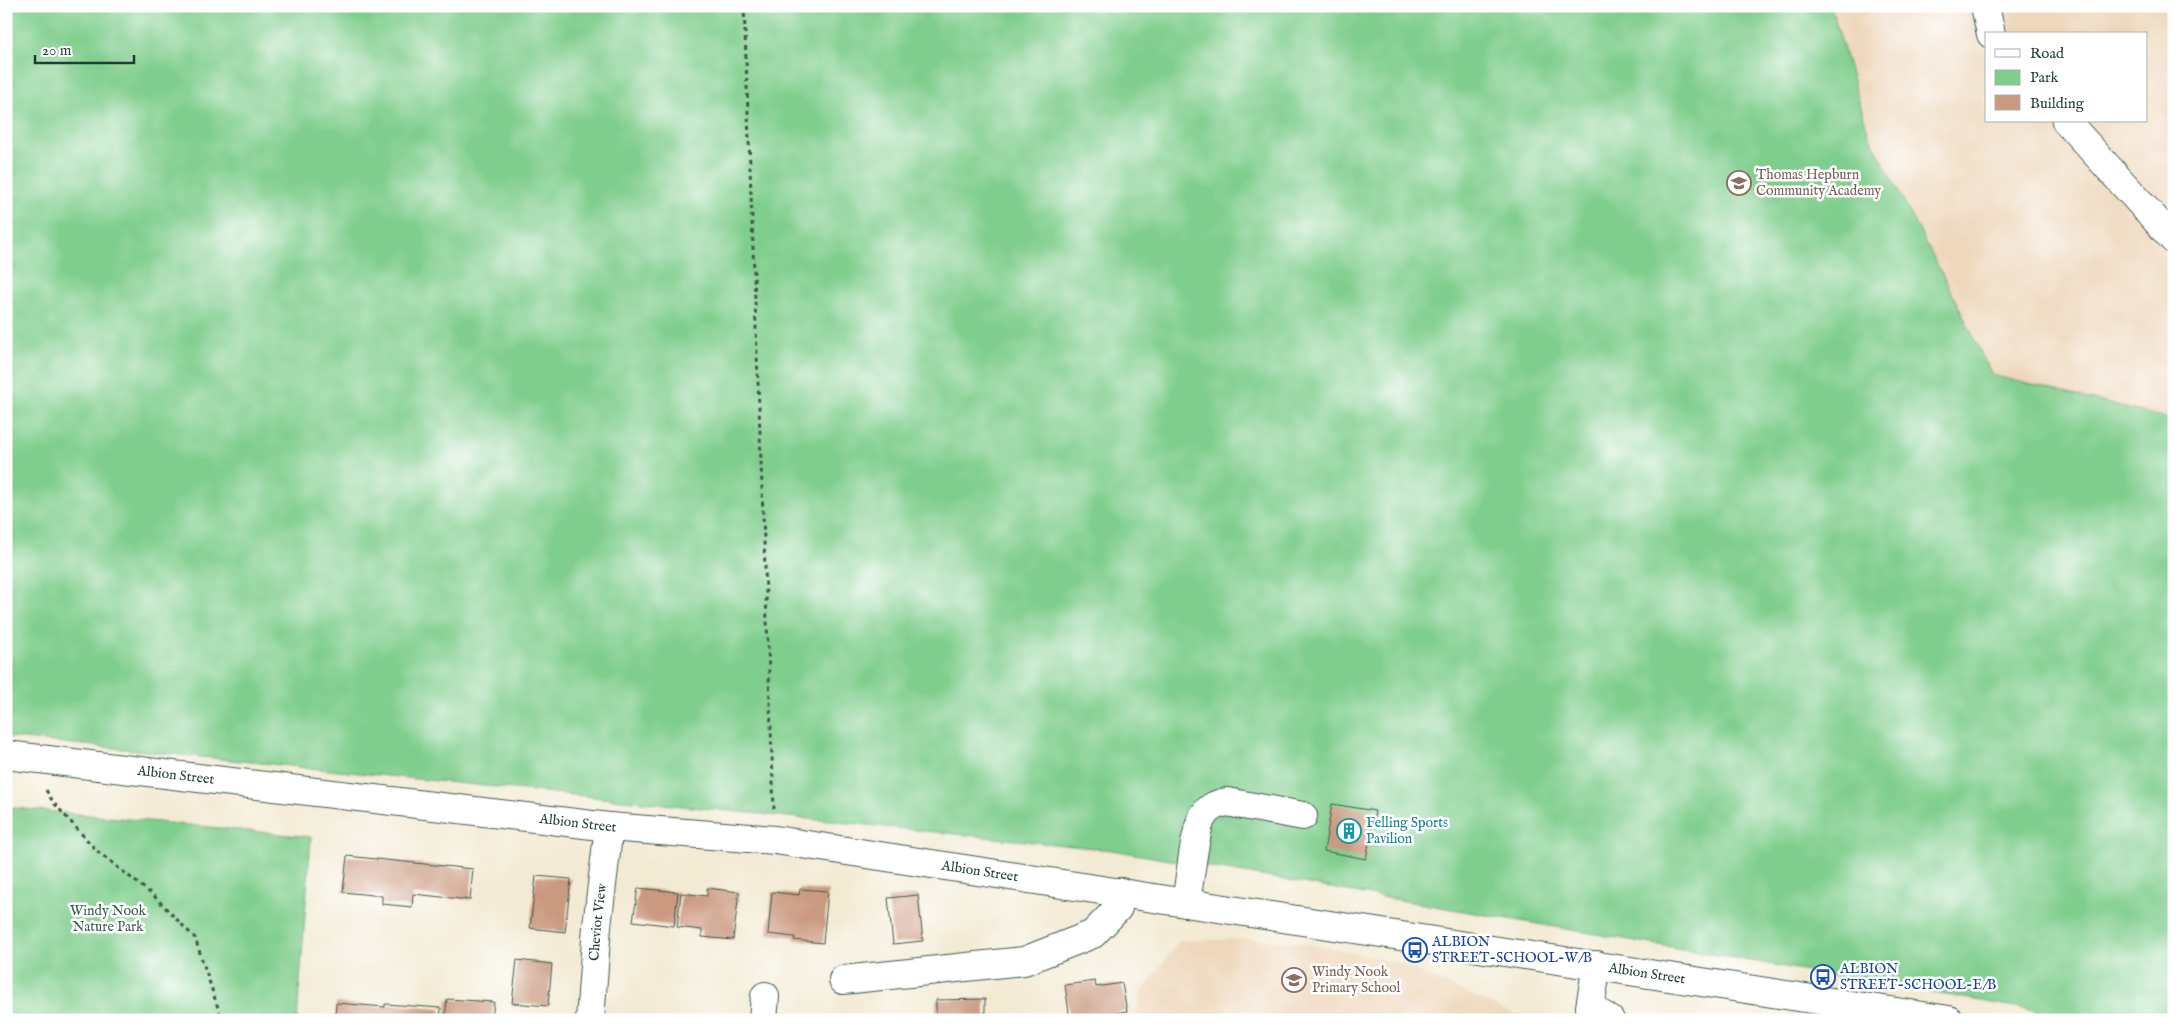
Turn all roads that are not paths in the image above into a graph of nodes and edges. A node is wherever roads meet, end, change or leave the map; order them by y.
1 (1985, 6) edge
2 (1991, 32) edge
3 (2067, 122) edge
4 (2174, 240) edge
5 (16, 756) edge
6 (1303, 816) dead end
7 (609, 827) junction
8 (1121, 892) junction
9 (1186, 903) junction
10 (1597, 965) junction
11 (843, 980) dead end
12 (1866, 1013) edge
13 (590, 1020) edge
14 (1610, 1020) edge
15 (1949, 1020) edge

1 - 2 street
3 - 4 street
5 - 7 street, Albion Street
6 - 9 street
7 - 8 street, Albion Street
7 - 13 street, Cheviot View
8 - 9 street, Albion Street
8 - 11 street
9 - 10 street, Albion Street
10 - 12 street, Albion Street
10 - 14 street
12 - 15 street, Albion Street

